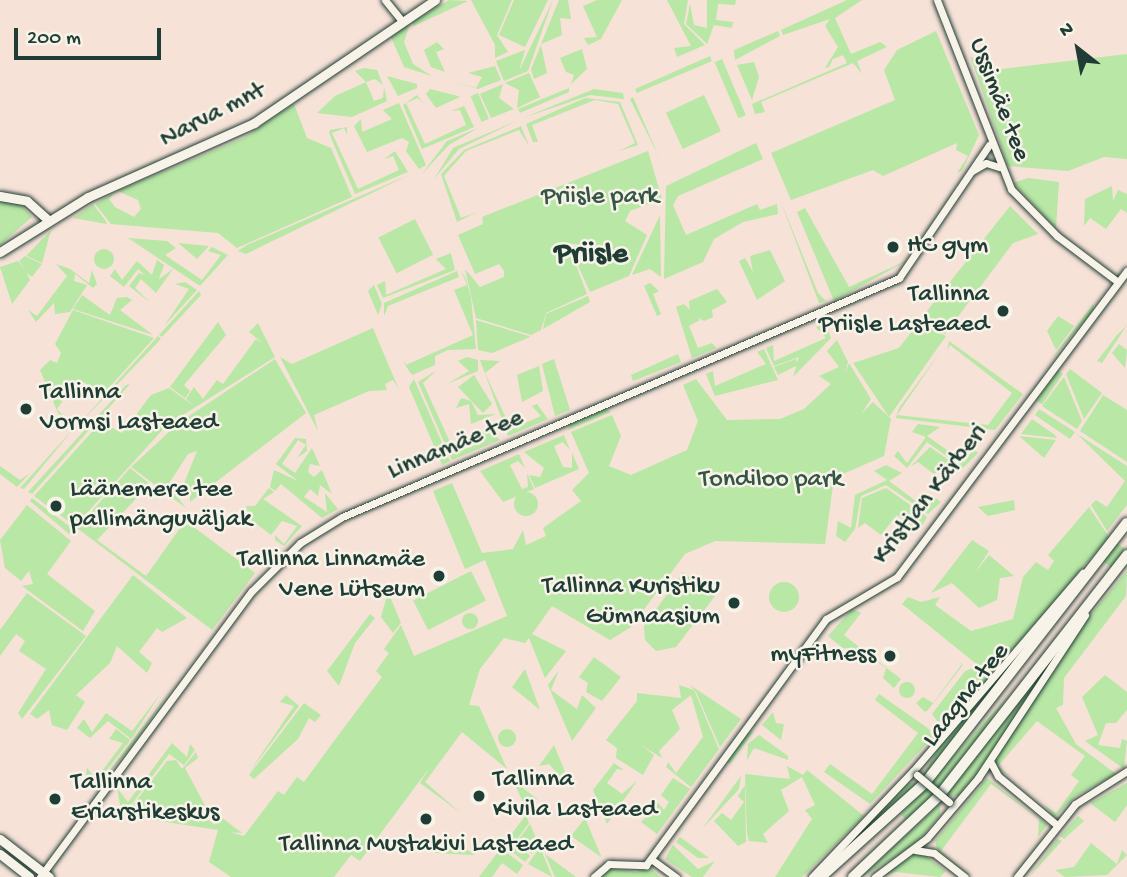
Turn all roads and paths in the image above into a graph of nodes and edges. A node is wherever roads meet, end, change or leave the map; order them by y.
1 (385, 0) edge
2 (437, 0) edge
3 (939, 0) edge
4 (401, 22) junction
5 (991, 149) junction
6 (1000, 167) junction
7 (970, 173) junction
8 (0, 196) edge
9 (31, 203) junction
10 (48, 220) junction
11 (26, 235) junction
12 (0, 252) edge
13 (1127, 271) edge
14 (1118, 282) junction
15 (1127, 523) edge
16 (1114, 539) junction
17 (1127, 555) edge
18 (1102, 587) junction
19 (990, 761) junction
20 (1127, 771) edge
21 (914, 774) junction
22 (998, 776) junction
23 (978, 778) junction
24 (950, 805) junction
25 (1057, 825) junction
26 (927, 838) junction
27 (0, 839) edge
28 (912, 852) junction
29 (934, 853) junction
30 (0, 854) edge
31 (834, 854) junction
32 (651, 859) junction
33 (45, 876) edge
34 (29, 877) edge
35 (594, 877) edge
36 (676, 877) edge
37 (806, 877) edge
38 (811, 877) edge
39 (821, 877) edge
40 (853, 877) edge
41 (875, 877) edge
42 (965, 877) edge
43 (1017, 877) edge

1 - 4 street
2 - 4 main road, Narva mnt
3 - 5 street, Ussimäe tee
4 - 10 main road, Narva mnt
5 - 6 street, Ussimäe tee
5 - 7 street, Linnamäe tee
6 - 7 street
6 - 14 street, Ussimäe tee
7 - 33 street, Linnamäe tee
8 - 9 main road
9 - 10 main road
9 - 11 main road
10 - 11 main road, Narva mnt
11 - 12 main road, Narva mnt
13 - 14 street, Kristjan Kärberi
14 - 32 street, Kristjan Kärberi
15 - 16 main road, Laagna tee
16 - 21 street
16 - 39 main road, Laagna tee
17 - 18 main road, Laagna tee
18 - 19 street
18 - 40 main road, Laagna tee
19 - 22 street
19 - 23 street
20 - 25 street
21 - 24 street, bridge
21 - 31 street
22 - 23 street
22 - 25 street
23 - 24 street
24 - 26 street
25 - 43 street
26 - 28 street
26 - 29 street
27 - 33 main road
28 - 29 street
28 - 41 street
29 - 42 street
30 - 34 main road
31 - 37 street
31 - 38 street
32 - 35 street
32 - 36 street

